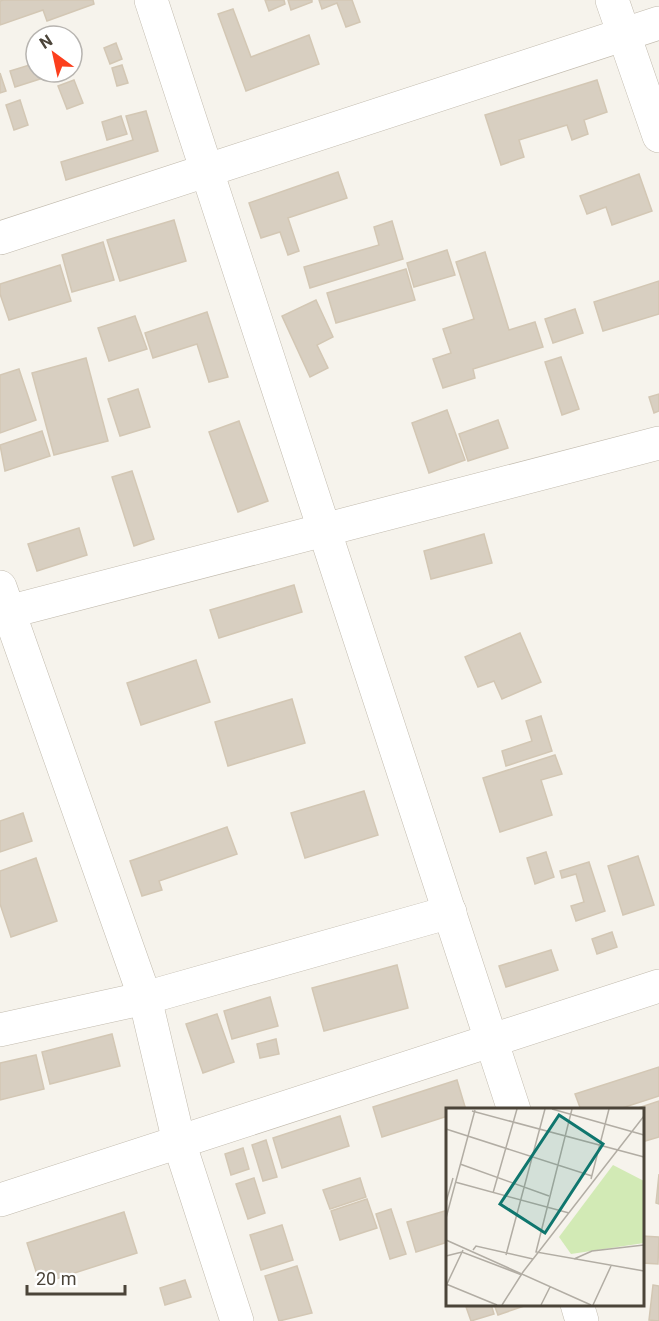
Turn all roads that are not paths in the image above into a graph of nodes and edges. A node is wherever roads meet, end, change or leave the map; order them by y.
1 (151, 0) edge
2 (612, 0) edge
3 (659, 23) edge
4 (624, 36) junction
5 (659, 136) edge
6 (207, 171) junction
7 (0, 238) edge
8 (659, 443) edge
9 (324, 529) junction
10 (3, 604) edge
11 (450, 912) junction
12 (659, 986) edge
13 (145, 998) junction
14 (0, 1030) edge
15 (491, 1040) junction
16 (513, 1108) edge
17 (179, 1142) junction
18 (0, 1200) edge
19 (577, 1306) edge
20 (237, 1321) edge
21 (582, 1321) edge

1 - 6 street
2 - 4 street
3 - 4 street
4 - 5 street
4 - 6 street
6 - 7 street
6 - 9 street
8 - 9 street
9 - 10 street
9 - 11 street
10 - 13 street
11 - 13 street
11 - 15 street
12 - 15 street
13 - 14 street
13 - 17 street
15 - 16 street
15 - 17 street
17 - 18 street
17 - 20 street
19 - 21 street

